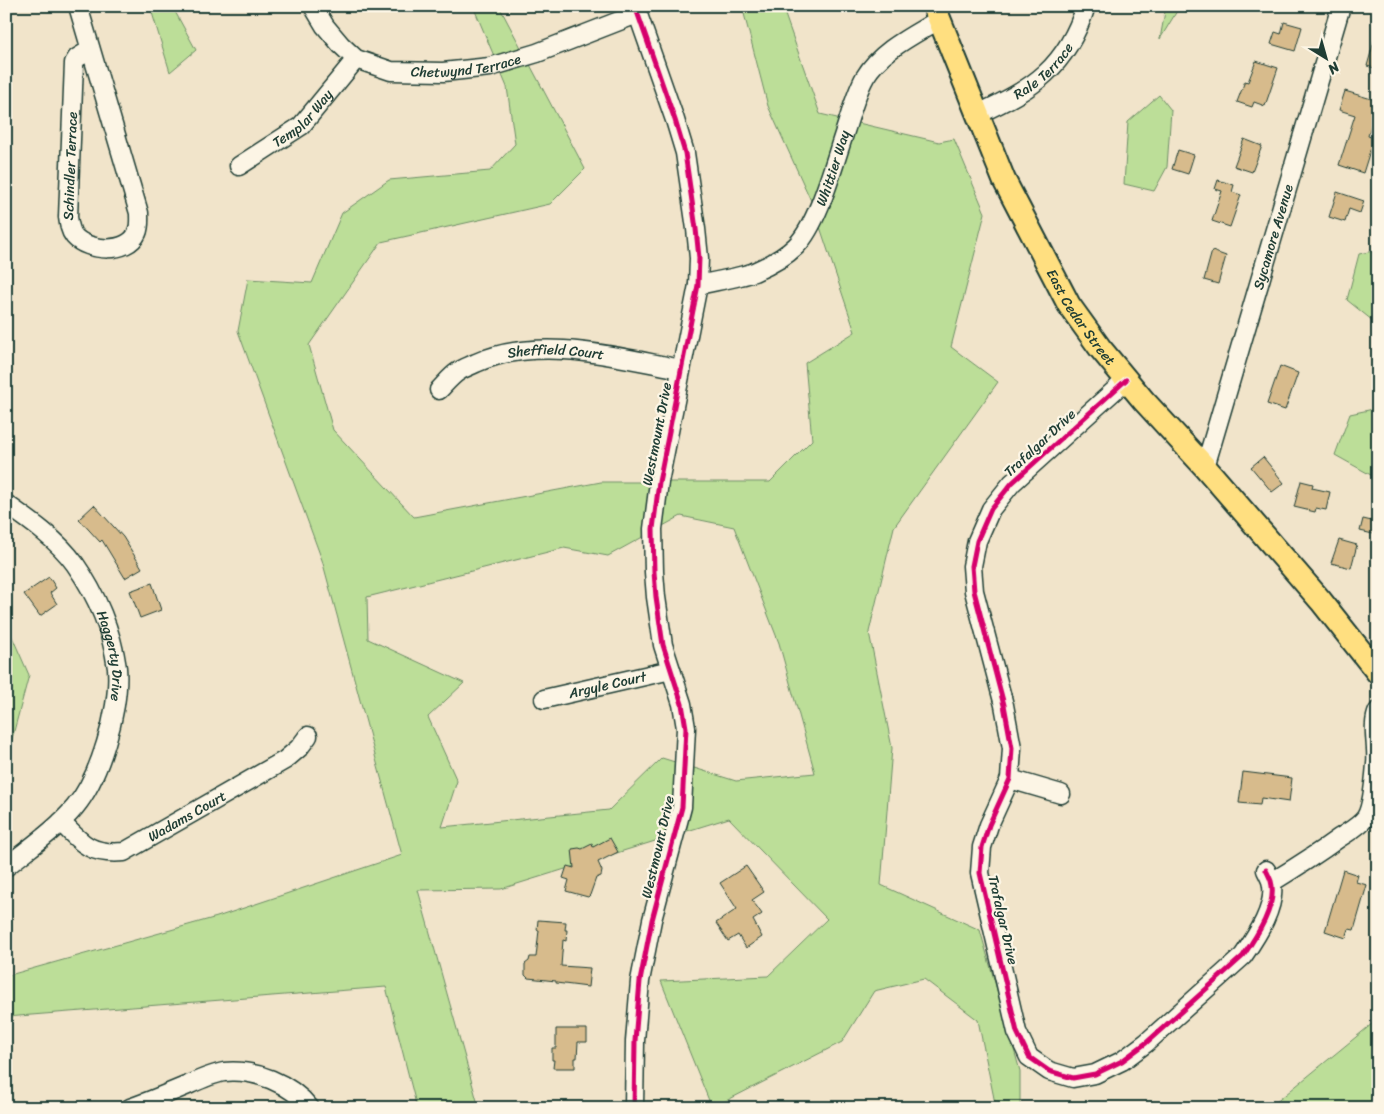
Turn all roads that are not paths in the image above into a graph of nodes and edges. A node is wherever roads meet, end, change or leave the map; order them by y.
1 (78, 6) edge
2 (313, 6) edge
3 (1086, 6) edge
4 (1341, 6) edge
5 (636, 10) edge
6 (937, 13) edge
7 (90, 50) junction
8 (356, 59) junction
9 (978, 114) junction
10 (239, 166) dead end
11 (698, 285) junction
12 (681, 369) junction
13 (1126, 380) junction
14 (439, 390) dead end
15 (1205, 467) junction
16 (6, 504) edge
17 (671, 670) junction
18 (1378, 674) edge
19 (544, 698) dead end
20 (1378, 711) edge
21 (308, 736) dead end
22 (1010, 779) junction
23 (1061, 794) dead end
24 (61, 822) junction
25 (6, 867) edge
26 (140, 1106) edge
27 (310, 1108) edge
28 (634, 1108) edge

1 - 7 street, Schindler Terrace
2 - 8 street, Chetwynd Terrace
3 - 9 street, Rale Terrace
4 - 15 street, Sycamore Avenue
5 - 8 street, Chetwynd Terrace
5 - 11 street, Westmount Drive
6 - 9 main road, East Cedar Street
6 - 11 street, Whittier Way
7 - 7 street, Schindler Terrace
8 - 10 street, Templar Way
9 - 13 main road, East Cedar Street
11 - 12 street, Westmount Drive
12 - 14 street, Sheffield Court
12 - 17 street, Westmount Drive
13 - 15 main road, East Cedar Street
13 - 22 street, Trafalgar Drive
15 - 18 main road, East Cedar Street
16 - 24 street, Haggerty Drive
17 - 19 street, Argyle Court
17 - 28 street, Westmount Drive
20 - 22 street, Trafalgar Drive
21 - 24 street, Wadams Court
22 - 23 street
24 - 25 street, Haggerty Drive
26 - 27 street

